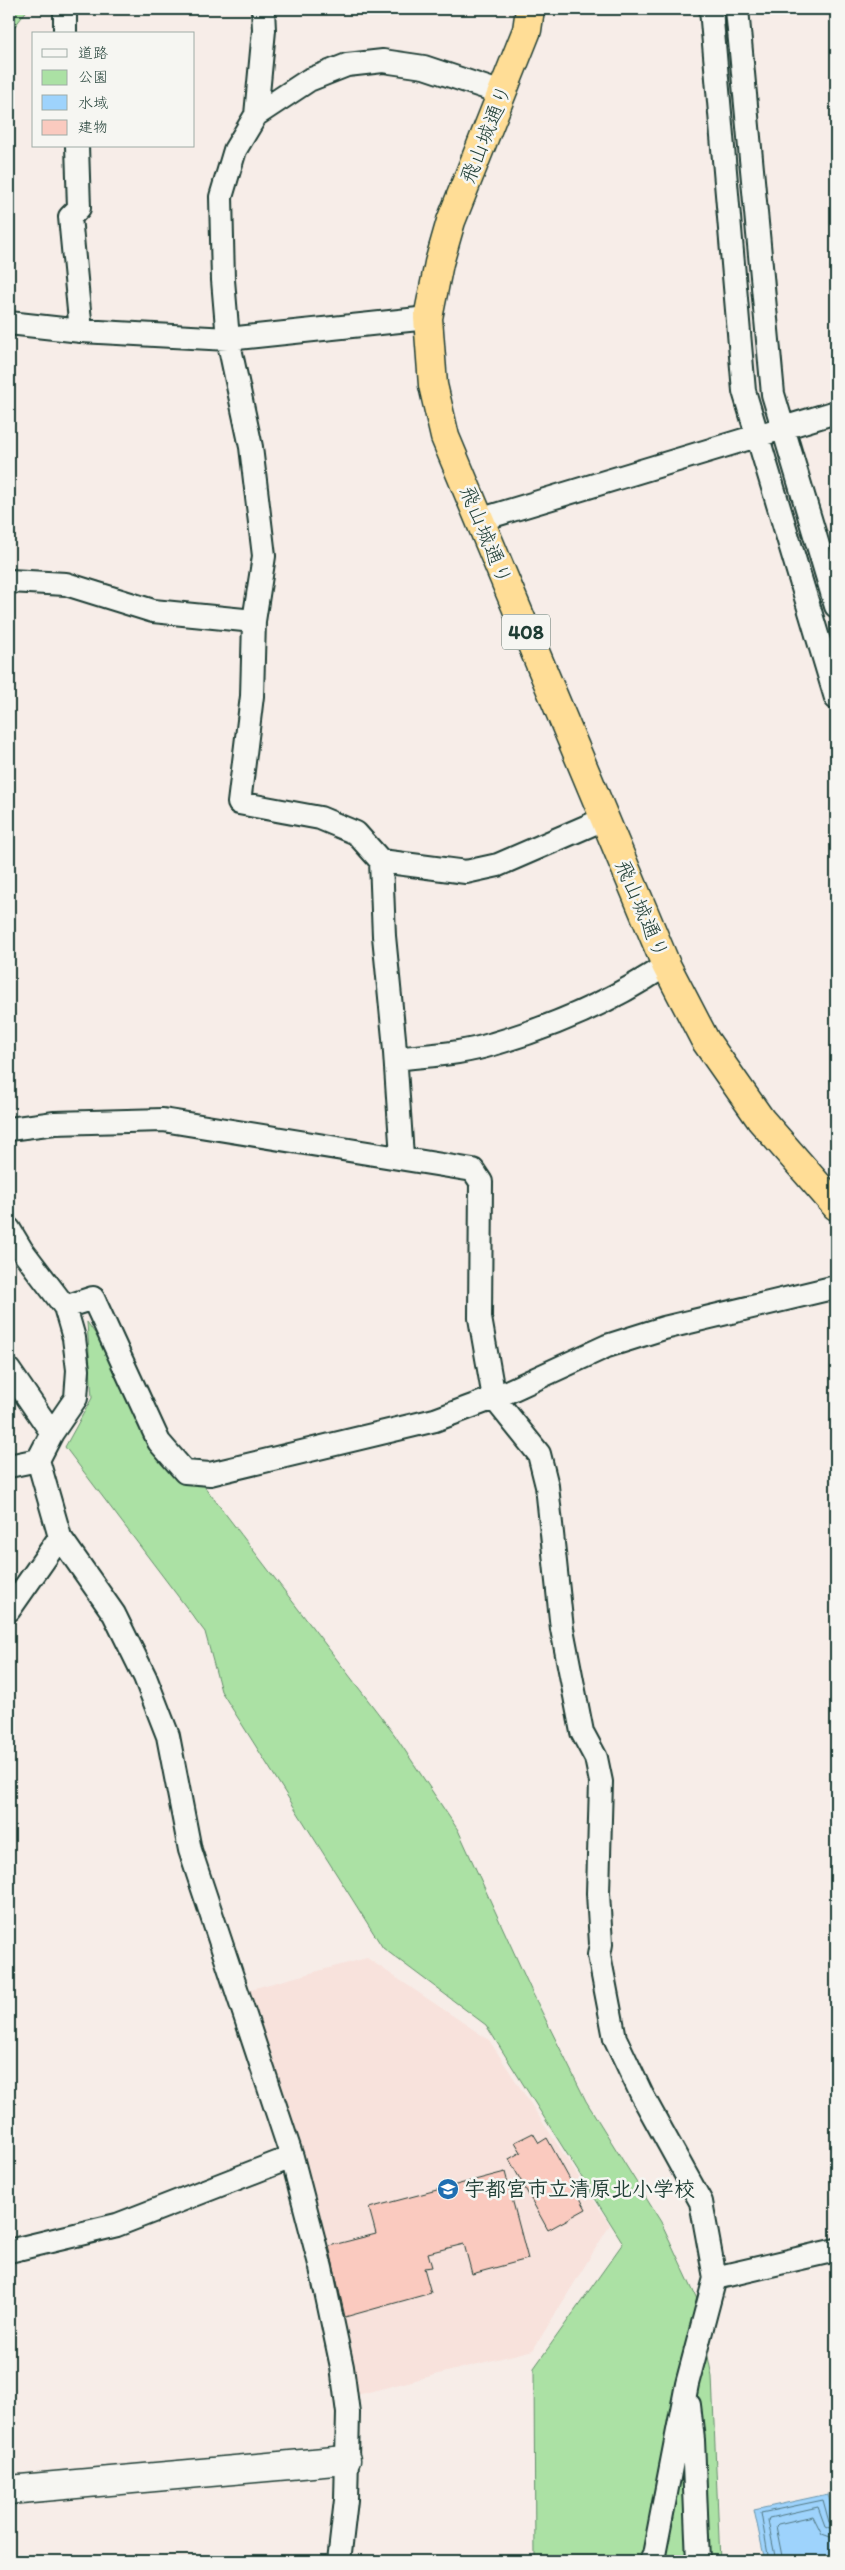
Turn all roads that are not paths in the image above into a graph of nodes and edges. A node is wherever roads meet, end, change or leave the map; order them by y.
1 (65, 9) edge
2 (263, 9) edge
3 (530, 9) edge
4 (711, 9) edge
5 (737, 9) edge
6 (65, 32) edge
7 (502, 93) junction
8 (256, 115) junction
9 (77, 148) edge
10 (428, 318) junction
11 (9, 323) edge
12 (81, 330) junction
13 (228, 339) junction
14 (836, 412) edge
15 (784, 428) junction
16 (757, 436) junction
17 (479, 520) junction
18 (9, 581) edge
19 (836, 606) edge
20 (254, 621) junction
21 (836, 698) edge
22 (604, 819) junction
23 (380, 861) junction
24 (666, 965) junction
25 (396, 1059) junction
26 (9, 1129) edge
27 (402, 1157) junction
28 (836, 1206) edge
29 (9, 1228) edge
30 (836, 1287) edge
31 (65, 1307) junction
32 (9, 1370) edge
33 (494, 1398) junction
34 (52, 1433) junction
35 (38, 1460) junction
36 (9, 1466) edge
37 (60, 1537) junction
38 (9, 1610) edge
39 (292, 2157) junction
40 (836, 2250) edge
41 (9, 2251) edge
42 (715, 2278) junction
43 (687, 2384) junction
44 (346, 2460) junction
45 (9, 2490) edge
46 (339, 2561) edge
47 (650, 2561) edge
48 (698, 2561) edge

1 - 6 street
2 - 8 street
3 - 7 highway, 飛山城通り / 408
4 - 16 street
5 - 15 street
7 - 8 street
7 - 10 highway, 飛山城通り / 408
8 - 13 street
9 - 12 street
10 - 13 street
10 - 17 highway, 飛山城通り / 408
11 - 12 street
12 - 13 street
13 - 20 street
14 - 15 street
15 - 16 street
15 - 19 street
16 - 17 street
16 - 21 street
17 - 22 highway, 飛山城通り / 408
18 - 20 street
20 - 23 street
22 - 23 street
22 - 24 highway, 飛山城通り / 408
23 - 25 street
24 - 25 street
24 - 28 highway, 飛山城通り / 408
25 - 27 street
26 - 27 street
27 - 33 street
29 - 31 street
30 - 33 street
31 - 33 street
31 - 34 street
32 - 34 street
33 - 42 street
34 - 35 street
35 - 36 street
35 - 37 street
37 - 38 street
37 - 39 street
39 - 41 street
39 - 44 street
40 - 42 street
42 - 43 street
43 - 47 street
43 - 48 street
44 - 45 street
44 - 46 street

